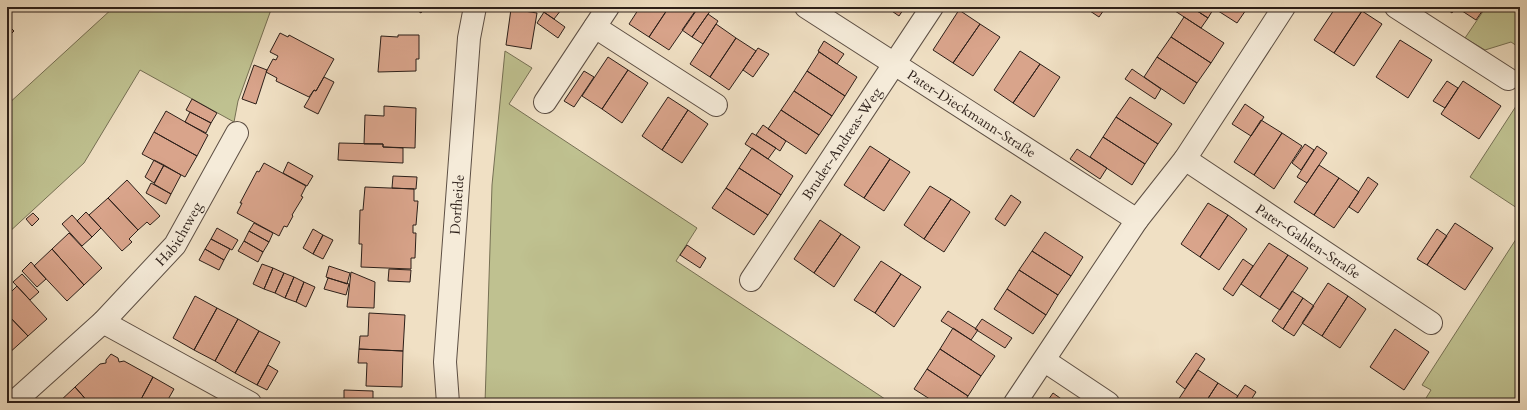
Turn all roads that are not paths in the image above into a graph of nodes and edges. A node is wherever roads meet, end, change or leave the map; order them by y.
1 (475, 7) edge
2 (608, 7) edge
3 (806, 7) edge
4 (932, 7) edge
5 (1284, 7) edge
6 (1396, 7) edge
7 (595, 27) junction
8 (895, 64) junction
9 (1508, 79) dead end
10 (545, 102) dead end
11 (716, 105) dead end
12 (237, 133) dead end
13 (1185, 159) junction
14 (1137, 220) junction
15 (751, 280) dead end
16 (103, 322) junction
17 (1431, 324) dead end
18 (1045, 361) junction
19 (13, 403) edge
20 (250, 403) edge
21 (448, 403) edge
22 (1015, 403) edge
23 (1108, 403) edge

1 - 21 street, Dorfheide
2 - 7 street
3 - 8 street, Pater-Dieckmann-Straße
4 - 8 street, Bruder-Andreas-Weg
5 - 13 street
6 - 9 street
7 - 10 street
7 - 11 street
8 - 14 street, Pater-Dieckmann-Straße
8 - 15 street, Bruder-Andreas-Weg
12 - 16 street, Habichtweg
13 - 14 street
13 - 17 street, Pater-Gahlen-Straße
14 - 18 street
16 - 19 street, Habichtweg
16 - 20 street
18 - 22 street
18 - 23 street

